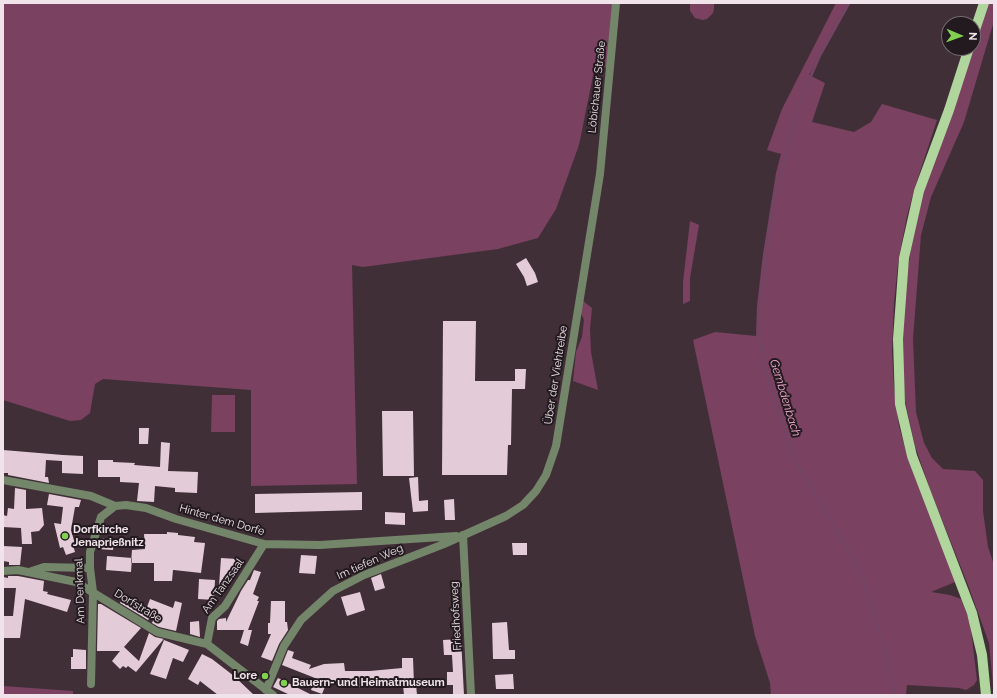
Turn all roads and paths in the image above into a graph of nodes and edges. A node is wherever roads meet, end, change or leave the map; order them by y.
1 (616, 3) edge
2 (984, 3) edge
3 (980, 16) edge
4 (966, 56) edge
5 (600, 174) joint
6 (3, 480) edge
7 (115, 506) junction
8 (463, 535) junction
9 (264, 544) junction
10 (90, 568) junction
11 (3, 571) edge
12 (28, 572) junction
13 (93, 592) junction
14 (207, 644) junction
15 (91, 684) dead end
16 (270, 693) edge
17 (471, 695) edge
18 (986, 695) edge

1 - 5 street, Löbichauer Straße
2 - 3 main road
4 - 18 main road
5 - 8 street, Über der Viehtreibe
6 - 7 street, Hinter dem Dorfe
7 - 9 street, Hinter dem Dorfe
7 - 10 street, Am Denkmal
8 - 9 street, Hinter dem Dorfe
8 - 16 street, Im tiefen Weg
8 - 17 street, Friedhofsweg
9 - 14 street, Am Tanzsaal
10 - 12 street
10 - 13 street, Am Denkmal
11 - 12 street, Dorfstraße
12 - 13 street, Dorfstraße
13 - 14 street, Dorfstraße
13 - 15 street, Am Denkmal
14 - 16 street, Dorfstraße

